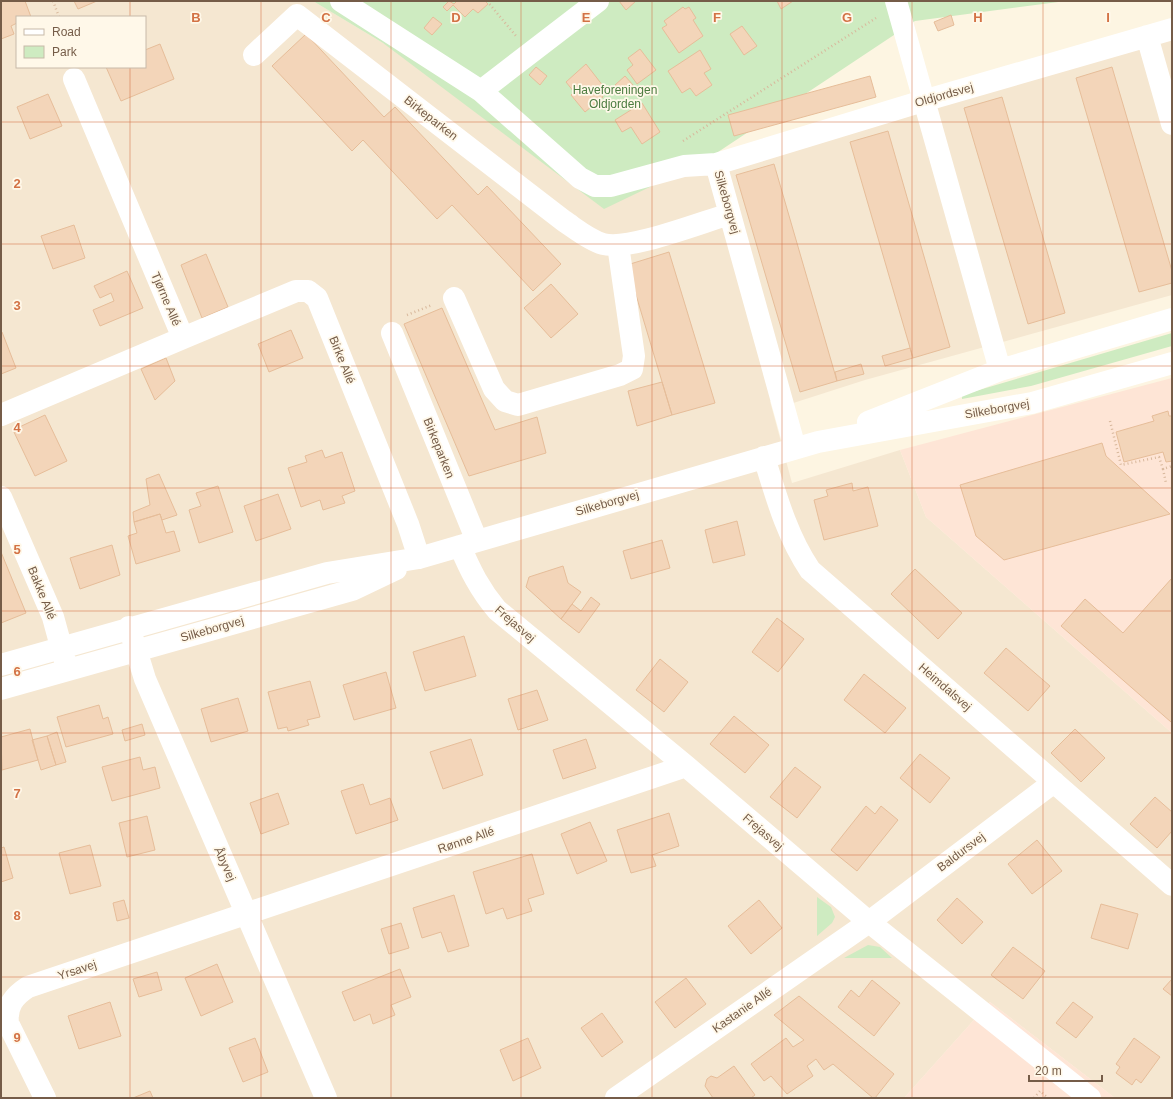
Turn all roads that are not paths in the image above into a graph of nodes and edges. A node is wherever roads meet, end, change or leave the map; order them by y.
1 (341, 1) edge
2 (598, 1) edge
3 (896, 3) edge
4 (1172, 29) edge
5 (1147, 36) junction
6 (254, 55) dead end
7 (74, 79) dead end
8 (481, 91) junction
9 (923, 101) junction
10 (1172, 124) edge
11 (716, 164) junction
12 (730, 214) junction
13 (618, 245) junction
14 (454, 298) dead end
15 (1172, 318) edge
16 (392, 333) dead end
17 (183, 338) junction
18 (1172, 363) edge
19 (1000, 370) junction
20 (1, 415) edge
21 (818, 442) junction
22 (795, 448) junction
23 (764, 457) junction
24 (1, 497) edge
25 (468, 544) junction
26 (419, 558) junction
27 (129, 627) junction
28 (61, 647) junction
29 (136, 651) junction
30 (1, 665) edge
31 (68, 670) junction
32 (1, 689) edge
33 (686, 766) junction
34 (1054, 782) junction
35 (1172, 885) edge
36 (247, 914) junction
37 (869, 922) junction
38 (45, 1098) edge
39 (326, 1098) edge
40 (616, 1098) edge
41 (1090, 1098) edge

1 - 8 street, Oldjordsvej
2 - 8 street
3 - 9 street
4 - 5 street, Oldjordsvej
5 - 9 street, Oldjordsvej
5 - 10 street
6 - 13 street, Birkeparken
7 - 17 street, Tjørne Allé
8 - 11 street, Oldjordsvej
9 - 11 street, Oldjordsvej
9 - 19 street
11 - 12 street, Silkeborgvej
12 - 13 street, Birkeparken
12 - 22 street, Silkeborgvej
13 - 14 street
15 - 19 street, Silkeborgvej
16 - 25 street, Birkeparken
17 - 20 street, Tjørne Allé
17 - 26 street, Birke Allé
18 - 21 street, Silkeborgvej
19 - 21 street, Silkeborgvej
21 - 22 street, Silkeborgvej
22 - 23 street, Silkeborgvej
23 - 25 street, Silkeborgvej
23 - 34 street, Heimdalsvej
24 - 28 street, Bakke Allé
25 - 26 street, Silkeborgvej
25 - 33 street, Frejasvej
26 - 27 street, Silkeborgvej
26 - 29 street, Silkeborgvej
27 - 28 street, Silkeborgvej
27 - 29 street, Åbyvej
28 - 30 street, Silkeborgvej
28 - 31 street, Bakke Allé
29 - 31 street, Silkeborgvej
29 - 36 street, Åbyvej
31 - 32 street, Silkeborgvej
33 - 36 street, Rønne Allé
33 - 37 street, Frejasvej
34 - 35 street, Heimdalsvej
34 - 37 street, Baldursvej
36 - 38 street, Yrsavej
36 - 39 street, Åbyvej
37 - 40 street, Kastanie Allé
37 - 41 street, Frejasvej

